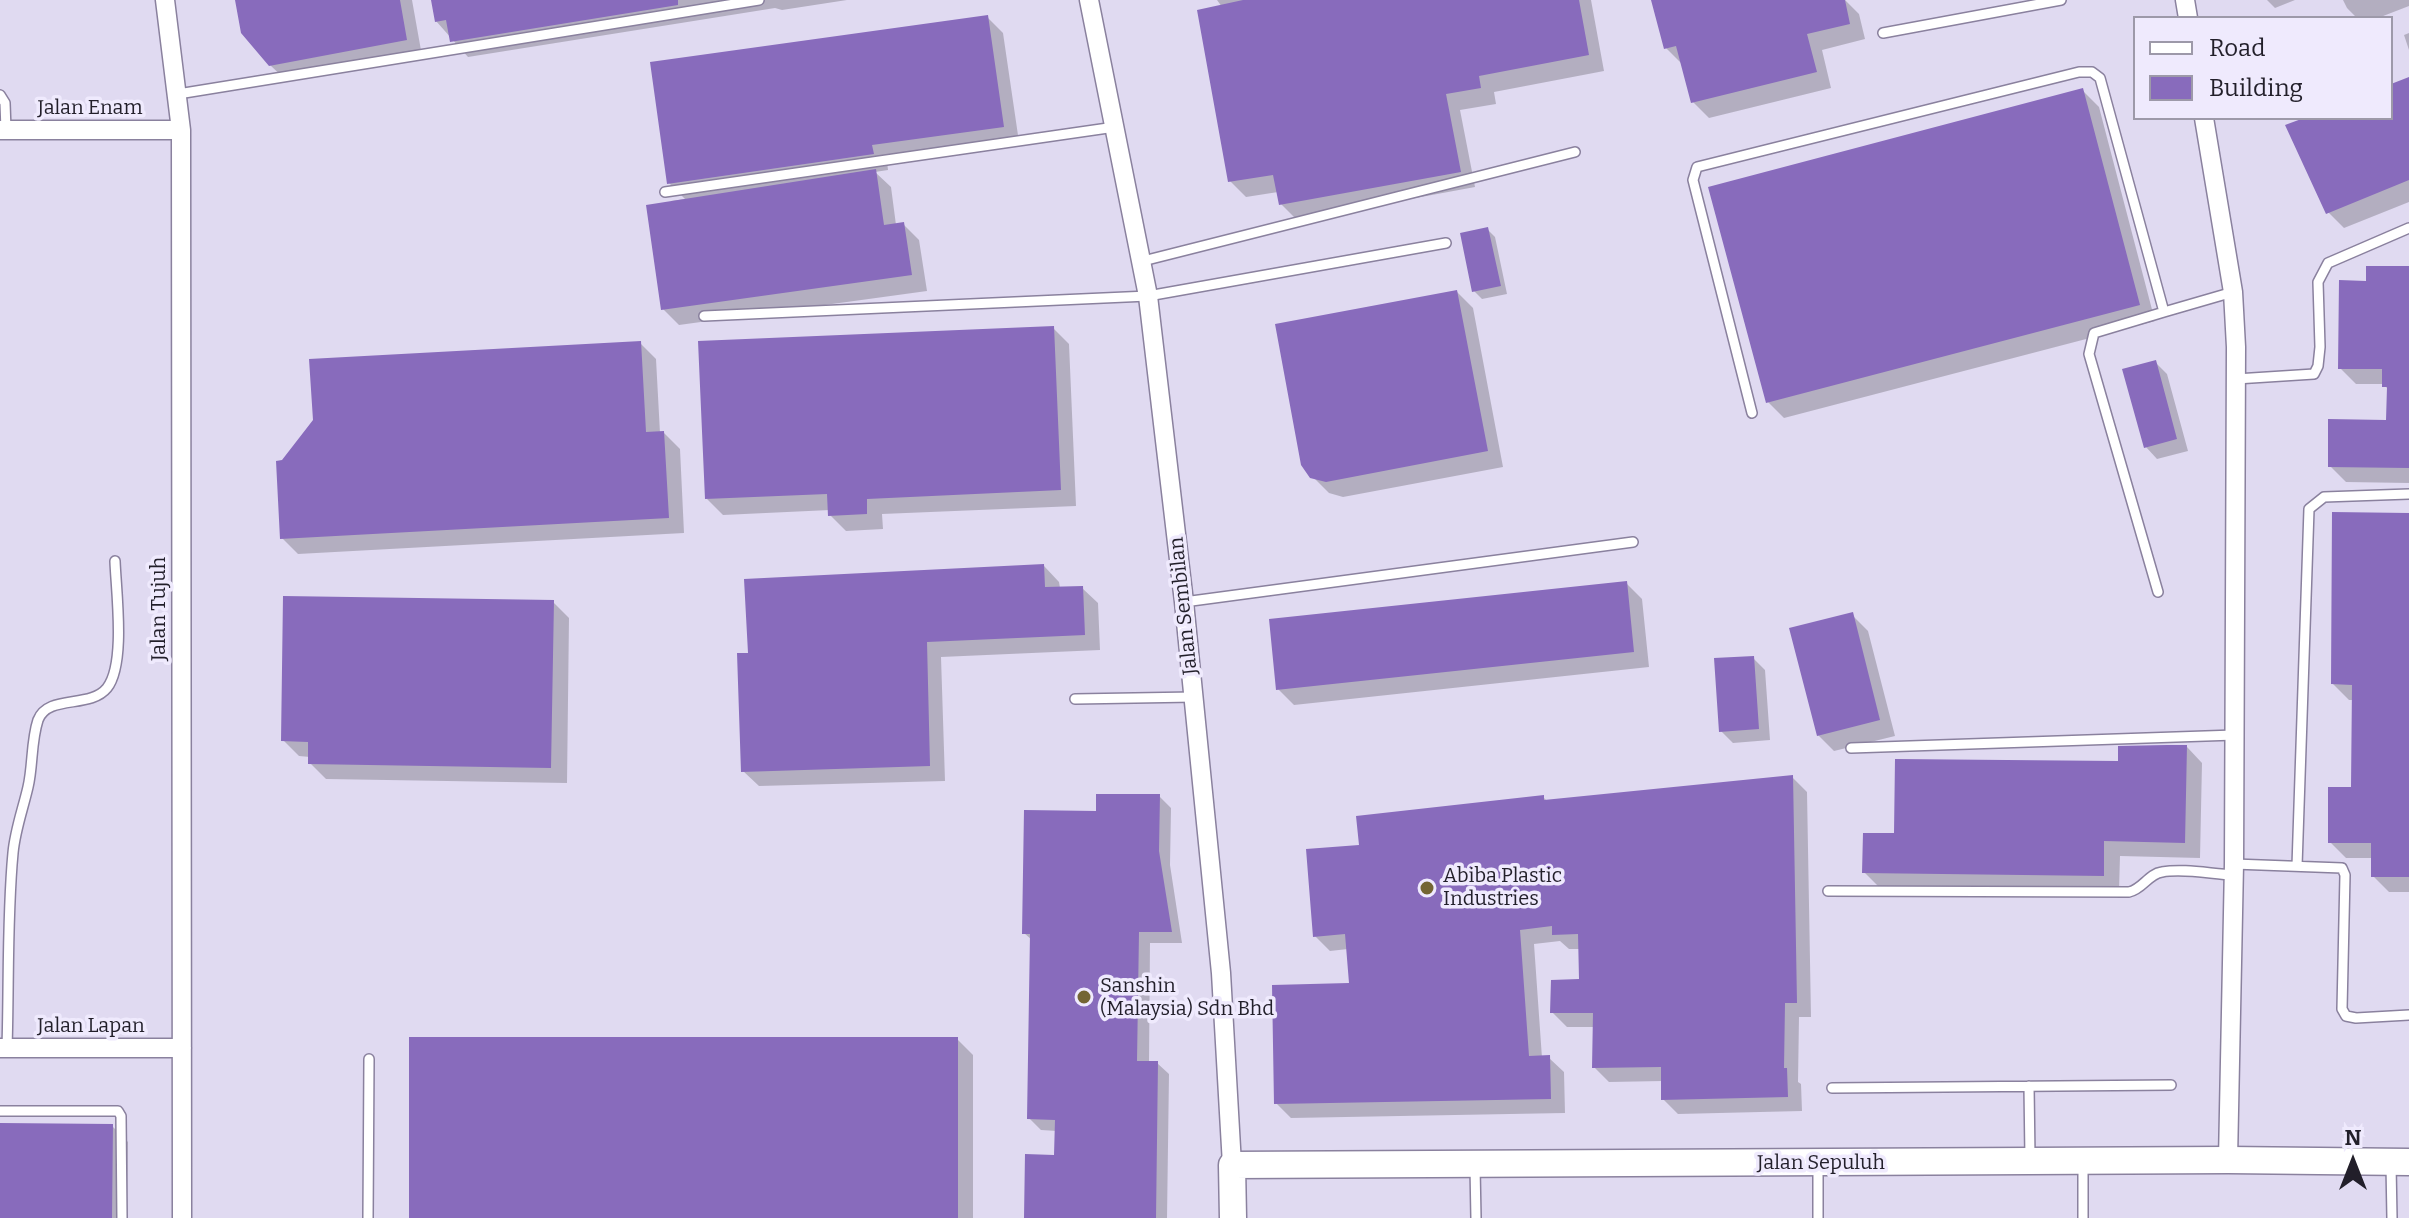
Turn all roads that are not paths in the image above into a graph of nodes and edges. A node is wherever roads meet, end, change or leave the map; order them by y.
1 (165, 0) edge
2 (759, 0) edge
3 (1089, 0) edge
4 (2061, 0) edge
5 (1883, 33) dead end
6 (178, 94) junction
7 (0, 95) edge
8 (2204, 120) edge
9 (1115, 127) junction
10 (3, 130) edge
11 (181, 130) junction
12 (1575, 152) dead end
13 (665, 192) dead end
14 (2409, 228) edge
15 (1446, 243) dead end
16 (1143, 261) junction
17 (2233, 292) junction
18 (1148, 296) junction
19 (2164, 312) junction
20 (704, 316) dead end
21 (2236, 379) junction
22 (1752, 413) dead end
23 (2409, 494) edge
24 (1633, 542) dead end
25 (115, 561) dead end
26 (2158, 592) dead end
27 (1184, 602) junction
28 (1194, 697) junction
29 (1075, 699) dead end
30 (2235, 735) junction
31 (1851, 748) dead end
32 (2297, 866) junction
33 (2234, 870) junction
34 (1828, 891) dead end
35 (2409, 1015) edge
36 (4, 1048) edge
37 (182, 1048) junction
38 (369, 1059) dead end
39 (2171, 1085) dead end
40 (2029, 1086) junction
41 (1832, 1088) dead end
42 (0, 1111) edge
43 (2228, 1160) junction
44 (2030, 1161) junction
45 (2083, 1161) junction
46 (2400, 1162) edge
47 (1818, 1163) junction
48 (1475, 1164) junction
49 (1232, 1165) junction
50 (122, 1218) edge
51 (182, 1218) edge
52 (368, 1218) edge
53 (1233, 1218) edge
54 (1476, 1218) edge
55 (1818, 1218) edge
56 (2083, 1218) edge
57 (2392, 1218) edge

1 - 6 street, Jalan Tujuh
2 - 6 lane
3 - 9 street, Jalan Sembilan
4 - 5 lane
6 - 11 street, Jalan Tujuh
7 - 10 lane
8 - 17 street
9 - 13 lane
9 - 16 street, Jalan Sembilan
10 - 11 street, Jalan Enam
11 - 37 street, Jalan Tujuh
12 - 16 lane
14 - 21 lane
15 - 18 lane
16 - 18 street, Jalan Sembilan
17 - 19 lane
17 - 21 street
18 - 20 lane
18 - 27 street, Jalan Sembilan
19 - 22 lane
19 - 26 lane
21 - 30 street
23 - 32 lane
24 - 27 lane
25 - 36 lane
27 - 28 street, Jalan Sembilan
28 - 29 lane
28 - 49 street, Jalan Sembilan
30 - 31 lane
30 - 33 street
32 - 33 lane
32 - 35 lane
33 - 34 lane
33 - 43 street
36 - 37 street, Jalan Lapan
37 - 51 street, Jalan Tujuh
38 - 52 lane
39 - 40 lane
40 - 41 lane
40 - 44 lane
42 - 50 lane
43 - 45 main road, Jalan Sepuluh
43 - 46 main road, Jalan Sepuluh
44 - 45 main road, Jalan Sepuluh
44 - 47 main road, Jalan Sepuluh
45 - 56 lane
46 - 57 lane
47 - 48 main road, Jalan Sepuluh
47 - 55 lane
48 - 49 main road, Jalan Sepuluh
48 - 54 lane
49 - 53 main road, Jalan Sembilan

